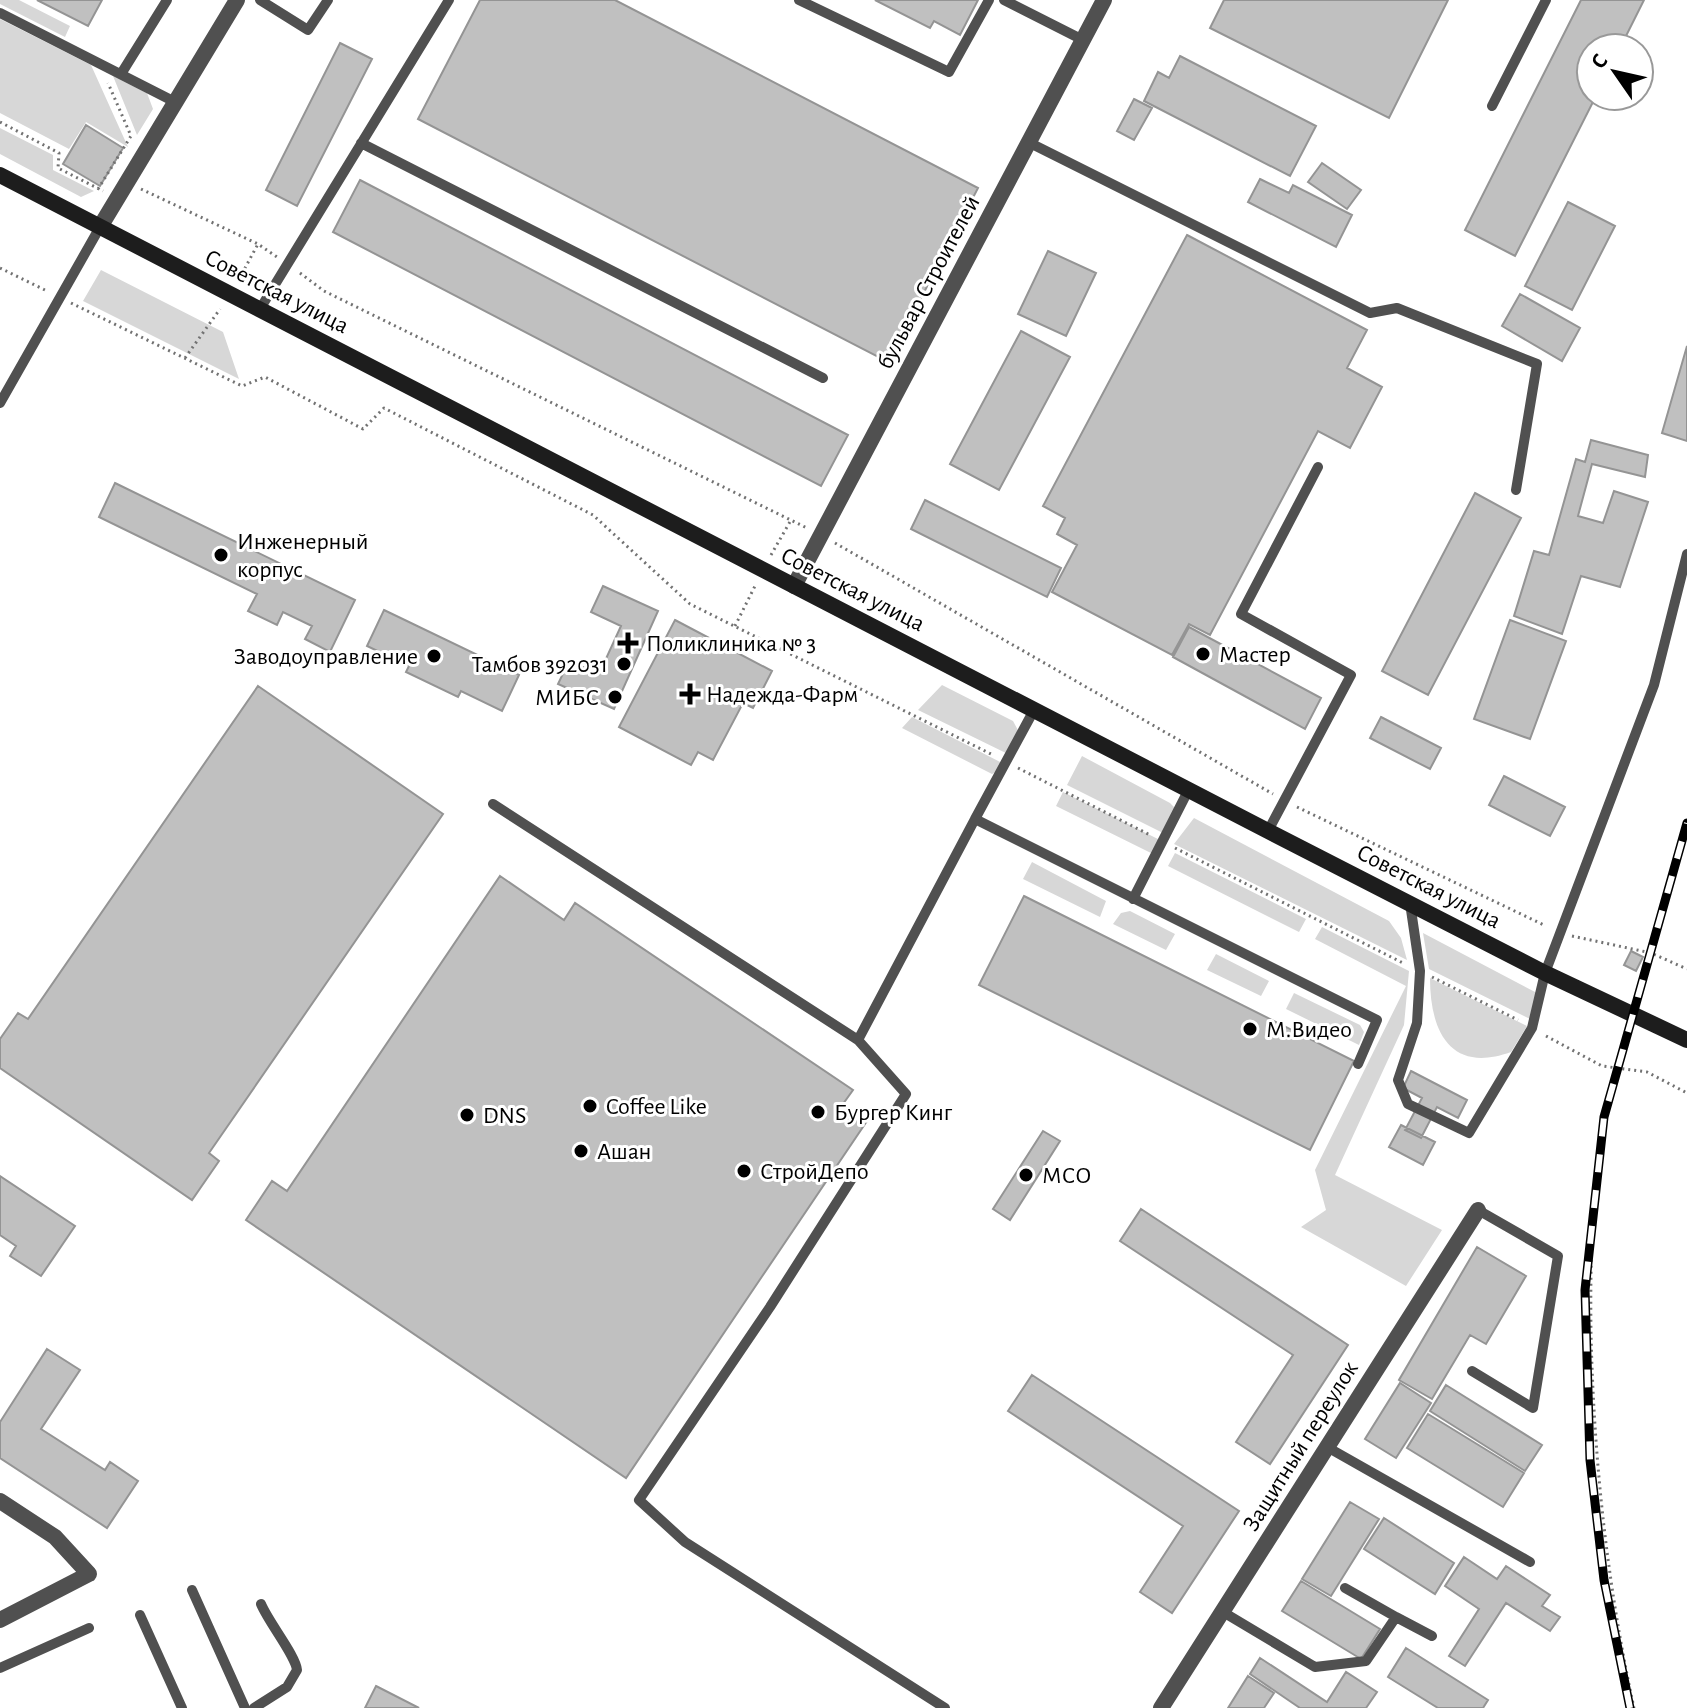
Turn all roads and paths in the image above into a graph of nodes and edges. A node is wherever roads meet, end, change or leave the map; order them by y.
1 (167, 0) edge
2 (237, 0) edge
3 (260, 0) edge
4 (328, 0) edge
5 (449, 0) edge
6 (799, 0) edge
7 (989, 0) edge
8 (1004, 0) edge
9 (1104, 0) edge
10 (1546, 0) edge
11 (0, 13) edge
12 (1083, 40) junction
13 (100, 64) junction
14 (121, 74) junction
15 (175, 102) junction
16 (1492, 106) dead end
17 (0, 122) edge
18 (361, 143) junction
19 (1030, 143) junction
20 (0, 175) edge
21 (100, 227) junction
22 (0, 268) edge
23 (61, 298) junction
24 (260, 309) junction
25 (823, 378) dead end
26 (0, 403) edge
27 (1318, 467) dead end
28 (1516, 490) dead end
29 (1687, 554) edge
30 (794, 586) junction
31 (1034, 710) junction
32 (1007, 762) junction
33 (1189, 789) junction
34 (493, 804) dead end
35 (975, 819) junction
36 (1268, 831) junction
37 (1164, 842) junction
38 (1133, 899) junction
39 (1410, 903) junction
40 (1561, 934) junction
41 (1405, 964) dead end
42 (1687, 969) edge
43 (1545, 973) junction
44 (858, 1040) junction
45 (1687, 1040) edge
46 (1358, 1064) dead end
47 (1617, 1068) dead end
48 (1478, 1210) joint
49 (1472, 1371) dead end
50 (1327, 1447) junction
51 (0, 1501) edge
52 (1530, 1562) dead end
53 (1345, 1588) dead end
54 (192, 1590) dead end
55 (261, 1604) dead end
56 (1223, 1612) junction
57 (140, 1615) dead end
58 (1396, 1617) junction
59 (0, 1620) edge
60 (89, 1628) dead end
61 (1432, 1636) dead end
62 (0, 1668) edge
63 (182, 1708) edge
64 (245, 1708) edge
65 (254, 1708) edge
66 (945, 1708) edge
67 (1161, 1708) edge
68 (1634, 1708) edge

1 - 14 lane
2 - 15 street
3 - 4 lane
5 - 18 lane
6 - 7 lane
8 - 12 lane
9 - 12 street, бульвар Строителей
10 - 16 lane
11 - 13 lane
12 - 19 street, бульвар Строителей
13 - 14 lane
13 - 17 path
14 - 15 lane
15 - 21 street
18 - 24 lane
18 - 25 lane
19 - 28 lane
19 - 30 street, бульвар Строителей
20 - 21 main road, Советская улица
21 - 23 lane
21 - 24 main road, Советская улица
22 - 23 path
23 - 26 lane
23 - 32 path
24 - 30 main road, Советская улица
27 - 36 lane
29 - 40 lane
30 - 31 main road, Советская улица
31 - 32 lane
31 - 33 main road, Советская улица
32 - 35 lane
32 - 37 path
33 - 36 main road, Советская улица
33 - 37 lane
34 - 44 lane
35 - 38 lane
35 - 44 lane
36 - 39 main road, Советская улица
37 - 38 lane
37 - 41 path
38 - 46 lane
39 - 43 main road, Советская улица
39 - 43 lane
40 - 42 path
40 - 43 lane
43 - 45 main road, Советская улица
44 - 66 lane
47 - 68 path
48 - 49 lane
48 - 50 street, Защитный переулок
50 - 52 lane
50 - 56 street, Защитный переулок
51 - 59 street
53 - 58 lane
54 - 64 lane
55 - 65 lane
56 - 58 lane
56 - 67 street, Защитный переулок
57 - 63 lane
58 - 61 lane
60 - 62 lane

